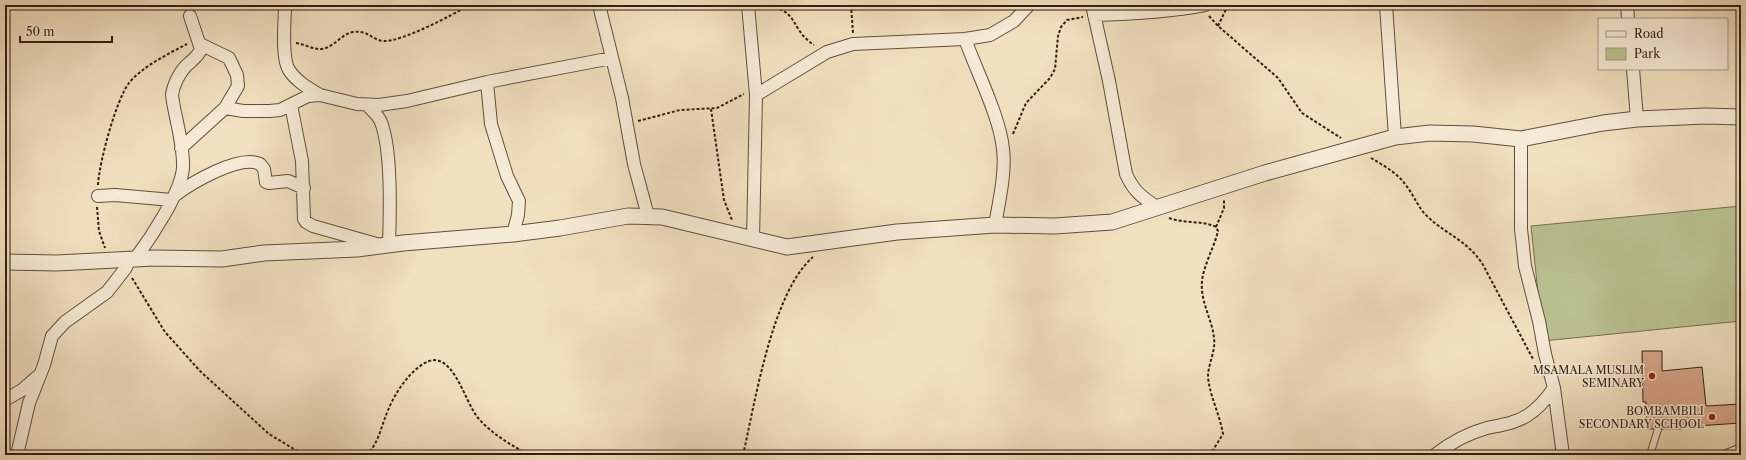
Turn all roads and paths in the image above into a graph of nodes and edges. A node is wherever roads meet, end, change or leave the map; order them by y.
1 (285, 5) edge
2 (469, 5) edge
3 (599, 5) edge
4 (748, 5) edge
5 (757, 5) edge
6 (851, 5) edge
7 (1029, 5) edge
8 (1228, 5) edge
9 (1386, 5) edge
10 (1627, 5) edge
11 (1202, 6) edge
12 (1093, 10) edge
13 (190, 16) dead end
14 (1628, 18) edge
15 (1218, 26) junction
16 (965, 39) junction
17 (199, 41) junction
18 (285, 43) junction
19 (853, 44) junction
20 (827, 52) junction
21 (612, 58) junction
22 (1632, 70) edge
23 (487, 82) junction
24 (755, 91) junction
25 (320, 95) junction
26 (291, 105) junction
27 (367, 105) junction
28 (225, 108) junction
29 (711, 108) junction
30 (1741, 117) edge
31 (1637, 119) junction
32 (627, 124) junction
33 (1395, 136) junction
34 (1521, 139) junction
35 (1355, 146) junction
36 (181, 148) junction
37 (1004, 149) junction
38 (1223, 187) junction
39 (304, 188) junction
40 (98, 196) junction
41 (172, 198) junction
42 (1158, 208) junction
43 (648, 216) junction
44 (995, 225) junction
45 (1216, 227) junction
46 (513, 234) junction
47 (747, 237) junction
48 (386, 245) junction
49 (815, 256) dead end
50 (110, 260) junction
51 (5, 262) edge
52 (130, 262) junction
53 (1535, 362) dead end
54 (39, 375) junction
55 (1554, 388) junction
56 (5, 400) edge
57 (1658, 430) dead end
58 (1741, 447) edge
59 (17, 455) edge
60 (304, 455) edge
61 (366, 455) edge
62 (529, 455) edge
63 (743, 455) edge
64 (1210, 455) edge
65 (1435, 455) edge
66 (1562, 455) edge
67 (1650, 455) edge
68 (1721, 455) edge

1 - 18 street
2 - 18 path
3 - 21 street
4 - 24 street
5 - 20 path
6 - 19 path
7 - 16 street
8 - 15 path
9 - 33 street
10 - 14 street
11 - 12 street
11 - 15 path
12 - 37 path
12 - 42 street
13 - 17 street
15 - 35 path
16 - 19 street
16 - 37 street
17 - 28 street
17 - 36 street
17 - 40 path
18 - 25 street
19 - 20 street
20 - 24 street
21 - 23 street
21 - 32 street
22 - 31 street
23 - 27 street
23 - 46 street
24 - 29 path
24 - 47 street
25 - 26 street
25 - 27 street
26 - 28 street
26 - 39 street
27 - 48 street
28 - 36 street
29 - 32 path
29 - 47 path
30 - 31 street
31 - 34 street
32 - 43 street
33 - 34 street
33 - 35 street
34 - 55 street
35 - 38 street
35 - 53 path
36 - 41 street
37 - 44 street
38 - 42 street
38 - 45 path
39 - 41 street
39 - 48 street
40 - 41 street
40 - 50 path
41 - 52 street
42 - 44 street
42 - 45 path
43 - 46 street
43 - 47 street
44 - 47 street
45 - 64 path
46 - 48 street
48 - 52 street
49 - 63 path
50 - 51 street
50 - 52 street
52 - 54 street
52 - 60 path
54 - 56 street
54 - 59 street
55 - 65 street
55 - 66 street
57 - 67 lane
58 - 68 lane
61 - 62 path

